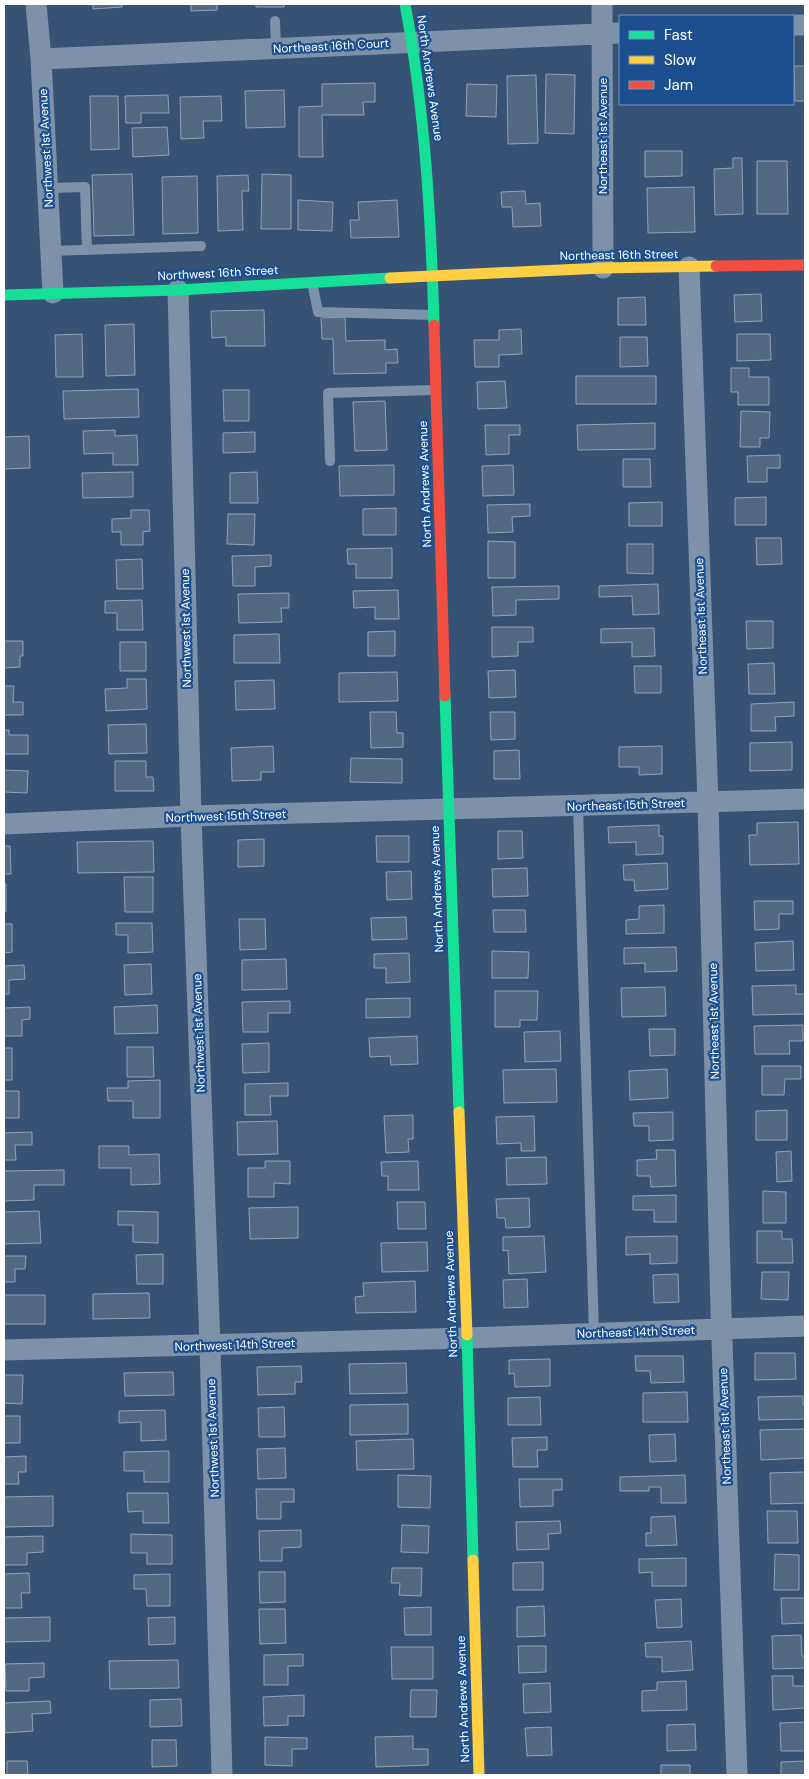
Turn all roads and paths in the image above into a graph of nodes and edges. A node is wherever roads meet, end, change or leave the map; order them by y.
1 (36, 4) edge
2 (405, 4) edge
3 (602, 4) edge
4 (275, 21) dead end
5 (611, 34) edge
6 (412, 42) junction
7 (276, 48) junction
8 (41, 59) junction
9 (48, 188) junction
10 (201, 246) dead end
11 (87, 250) junction
12 (51, 251) junction
13 (805, 265) edge
14 (688, 267) junction
15 (603, 268) junction
16 (433, 275) junction
17 (312, 282) junction
18 (178, 290) junction
19 (53, 293) junction
20 (4, 295) edge
21 (434, 315) junction
22 (436, 390) junction
23 (330, 461) dead end
24 (805, 799) edge
25 (708, 802) junction
26 (578, 806) junction
27 (448, 810) junction
28 (191, 816) junction
29 (4, 824) edge
30 (805, 1326) edge
31 (722, 1329) junction
32 (594, 1334) junction
33 (467, 1338) junction
34 (210, 1346) junction
35 (4, 1350) edge
36 (222, 1775) edge
37 (479, 1775) edge
38 (737, 1775) edge

1 - 8 street, Northwest 1st Avenue
2 - 6 main road, North Andrews Avenue
3 - 5 street, Northeast 1st Avenue
4 - 7 lane
5 - 6 street, Northeast 16th Court
5 - 15 street, Northeast 1st Avenue
6 - 7 street, Northeast 16th Court
6 - 16 main road, North Andrews Avenue
7 - 8 street, Northeast 16th Court
8 - 9 street, Northwest 1st Avenue
9 - 11 lane
9 - 12 street, Northwest 1st Avenue
10 - 11 lane
11 - 12 lane
12 - 19 street, Northwest 1st Avenue
13 - 14 main road, Northeast 16th Street
14 - 15 main road, Northeast 16th Street
14 - 25 street, Northeast 1st Avenue
15 - 16 main road, Northeast 16th Street
16 - 17 main road, Northwest 16th Street
16 - 21 main road, North Andrews Avenue
17 - 18 main road, Northwest 16th Street
17 - 21 lane
18 - 19 main road, Northwest 16th Street
18 - 28 street, Northwest 1st Avenue
19 - 20 main road, Northwest 16th Street
21 - 22 main road, North Andrews Avenue
22 - 23 lane
22 - 27 main road, North Andrews Avenue
24 - 25 street, Northeast 15th Street
25 - 26 street, Northeast 15th Street
25 - 31 street, Northeast 1st Avenue
26 - 27 street, Northeast 15th Street
26 - 32 lane
27 - 28 street, Northwest 15th Street
27 - 33 main road, North Andrews Avenue
28 - 29 street, Northwest 15th Street
28 - 34 street, Northwest 1st Avenue
30 - 31 street, Northeast 14th Street
31 - 32 street, Northeast 14th Street
31 - 38 street, Northeast 1st Avenue
32 - 33 street, Northeast 14th Street
33 - 34 street, Northwest 14th Street
33 - 37 main road, North Andrews Avenue
34 - 35 street, Northwest 14th Street
34 - 36 street, Northwest 1st Avenue

